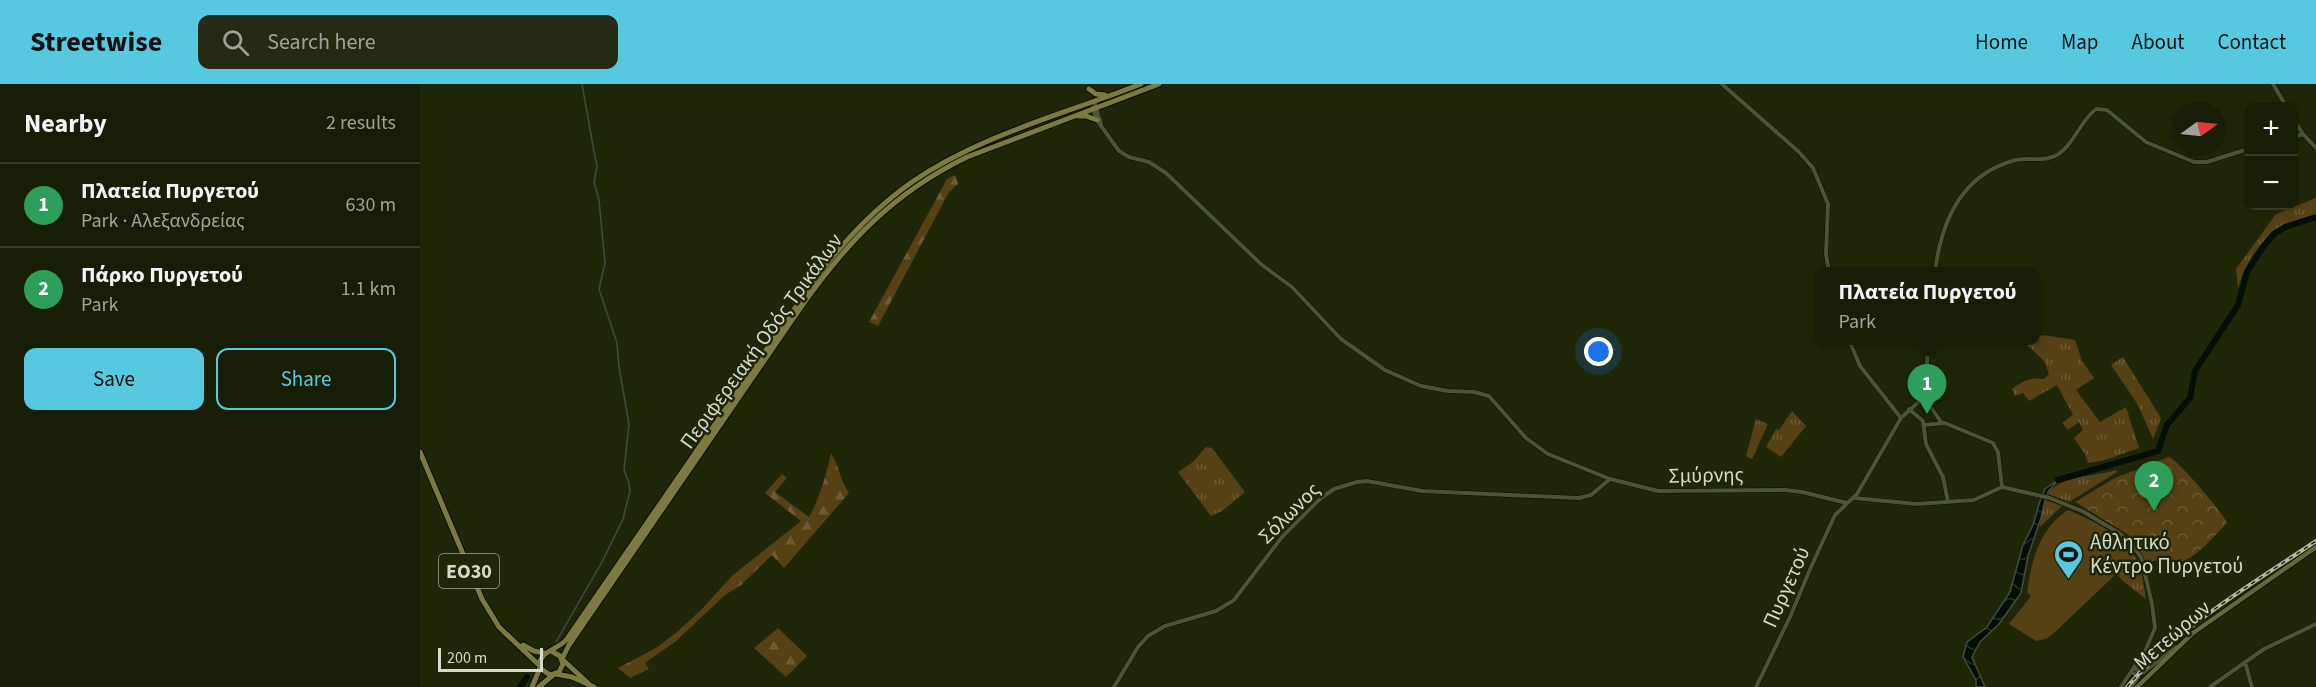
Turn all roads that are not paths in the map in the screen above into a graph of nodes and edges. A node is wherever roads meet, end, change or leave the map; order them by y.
1 (1141, 84) edge
2 (1159, 84) edge
3 (1722, 84) edge
4 (2273, 84) edge
5 (1089, 89) dead end
6 (1116, 93) junction
7 (1092, 102) junction
8 (2284, 102) edge
9 (1094, 109) junction
10 (1072, 117) junction
11 (1099, 122) junction
12 (2298, 126) edge
13 (2303, 134) junction
14 (2298, 136) edge
15 (2316, 148) edge
16 (2244, 150) edge
17 (1828, 267) edge
18 (1936, 267) edge
19 (1851, 345) edge
20 (1929, 345) edge
21 (1924, 397) junction
22 (1909, 409) junction
23 (1900, 418) junction
24 (1941, 422) junction
25 (1924, 425) junction
26 (420, 452) edge
27 (1610, 479) junction
28 (2002, 487) junction
29 (1854, 498) junction
30 (1948, 502) junction
31 (1847, 503) junction
32 (2316, 547) edge
33 (2316, 624) edge
34 (514, 640) junction
35 (2179, 645) junction
36 (548, 652) junction
37 (562, 660) junction
38 (2245, 662) junction
39 (540, 667) junction
40 (2133, 670) junction
41 (555, 675) junction
42 (592, 686) edge
43 (532, 687) edge
44 (539, 687) edge
45 (1114, 687) edge
46 (1756, 687) edge
47 (2121, 687) edge
48 (2131, 687) edge
49 (2137, 687) edge
50 (2210, 687) edge
51 (2252, 687) edge

1 - 6 main road, Περιφερειακή Οδός Τρικάλων
2 - 9 main road, Περιφερειακή Οδός Τρικάλων
3 - 17 street
4 - 8 street
5 - 6 main road
6 - 7 main road, Περιφερειακή Οδός Τρικάλων
7 - 9 street, Σμύρνης
7 - 36 main road, Περιφερειακή Οδός Τρικάλων
9 - 10 main road, Περιφερειακή Οδός Τρικάλων
9 - 11 street, Σμύρνης
10 - 11 main road
10 - 37 main road, Περιφερειακή Οδός Τρικάλων
11 - 27 street, Σμύρνης
12 - 13 street
13 - 14 street
13 - 15 street
16 - 18 street
19 - 23 street
20 - 21 street
21 - 22 street
21 - 24 street
22 - 23 street
22 - 25 street
23 - 29 street
24 - 25 street
24 - 28 street
25 - 30 street
26 - 34 main road, ΕΟ30
27 - 31 street, Σμύρνης
27 - 45 street, Σόλωνος
28 - 30 street
28 - 40 street
29 - 30 street
29 - 31 street, Πυργετού
31 - 46 street, Πυργετού
32 - 35 main road, Μετεώρων
33 - 38 street
34 - 36 main road, ΕΟ30
34 - 39 main road, ΕΟ30
35 - 40 street
35 - 49 main road, Μετεώρων
36 - 37 main road, ΕΟ30
36 - 39 main road
37 - 41 main road
37 - 42 main road, ΕΟ30
38 - 50 street
38 - 51 street
39 - 41 main road, ΕΟ30
39 - 43 main road
40 - 47 street
40 - 48 street
41 - 42 main road, ΕΟ30
41 - 44 main road

